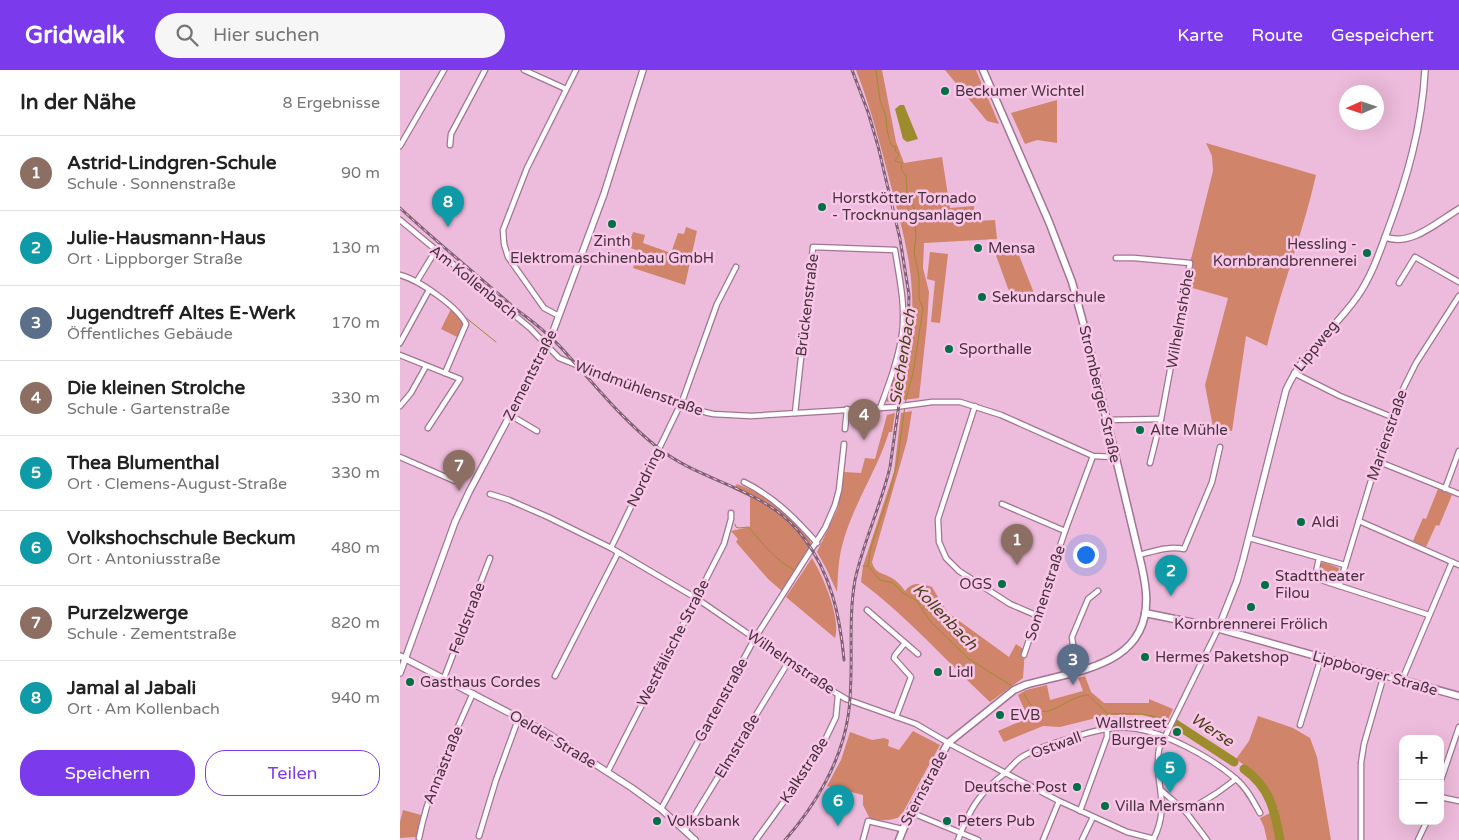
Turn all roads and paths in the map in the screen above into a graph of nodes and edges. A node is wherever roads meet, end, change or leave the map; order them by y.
1 (444, 70) edge
2 (484, 70) edge
3 (524, 70) edge
4 (576, 70) edge
5 (643, 70) edge
6 (983, 70) edge
7 (1425, 70) edge
8 (566, 89) junction
9 (450, 145) dead end
10 (400, 146) edge
11 (1459, 209) edge
12 (400, 220) edge
13 (1385, 237) junction
14 (436, 250) junction
15 (1116, 258) dead end
16 (736, 267) dead end
17 (400, 276) edge
18 (417, 281) junction
19 (1459, 282) edge
20 (1399, 283) dead end
21 (429, 290) junction
22 (1459, 296) edge
23 (559, 316) junction
24 (400, 342) edge
25 (547, 346) junction
26 (400, 355) edge
27 (426, 366) junction
28 (445, 373) junction
29 (1294, 373) junction
30 (400, 406) edge
31 (679, 406) junction
32 (975, 406) junction
33 (880, 408) junction
34 (848, 409) junction
35 (795, 413) junction
36 (510, 416) junction
37 (1392, 417) junction
38 (1161, 419) junction
39 (1106, 420) junction
40 (428, 428) dead end
41 (846, 429) dead end
42 (537, 431) dead end
43 (844, 444) dead end
44 (1220, 447) dead end
45 (1459, 451) edge
46 (1093, 456) junction
47 (400, 457) edge
48 (1115, 457) junction
49 (1377, 461) junction
50 (1150, 463) dead end
51 (455, 481) dead end
52 (744, 482) dead end
53 (1445, 489) junction
54 (490, 494) dead end
55 (1459, 494) edge
56 (1002, 504) dead end
57 (731, 513) dead end
58 (1359, 522) junction
59 (1065, 531) junction
60 (1249, 538) junction
61 (817, 543) junction
62 (611, 548) junction
63 (618, 553) junction
64 (1139, 555) junction
65 (490, 558) dead end
66 (1319, 558) junction
67 (1452, 562) junction
68 (1345, 565) junction
69 (1459, 565) edge
70 (1339, 586) junction
71 (1098, 591) dead end
72 (696, 598) junction
73 (867, 610) dead end
74 (1145, 614) junction
75 (1429, 615) junction
76 (1038, 616) junction
77 (1218, 629) junction
78 (756, 638) junction
79 (905, 643) junction
80 (918, 654) dead end
81 (1024, 656) dead end
82 (403, 658) edge
83 (1321, 658) junction
84 (789, 661) junction
85 (1080, 670) junction
86 (400, 673) edge
87 (1384, 675) junction
88 (555, 676) dead end
89 (444, 678) junction
90 (1402, 680) junction
91 (473, 694) junction
92 (838, 695) junction
93 (1459, 696) edge
94 (519, 717) junction
95 (896, 717) junction
96 (1300, 725) dead end
97 (1459, 727) edge
98 (1107, 728) junction
99 (1165, 736) junction
100 (948, 743) junction
101 (608, 771) junction
102 (1005, 773) junction
103 (1236, 779) junction
104 (1441, 780) edge
105 (1162, 791) junction
106 (1444, 798) edge
107 (1059, 801) junction
108 (1459, 801) edge
109 (661, 809) junction
110 (1080, 811) junction
111 (910, 812) junction
112 (1186, 812) junction
113 (1260, 813) dead end
114 (1092, 817) junction
115 (1425, 825) edge
116 (902, 829) junction
117 (685, 831) junction
118 (961, 832) junction
119 (479, 836) dead end
120 (419, 838) dead end
121 (695, 840) edge
122 (756, 840) edge
123 (863, 840) edge
124 (899, 840) edge
125 (958, 840) edge
126 (978, 840) edge
127 (1043, 840) edge
128 (1082, 840) edge
129 (1154, 840) edge
130 (1207, 840) edge
131 (1361, 840) edge
132 (1418, 840) edge

1 - 10 street
2 - 9 street
3 - 8 street
4 - 8 street
5 - 23 street, Zementstraße
6 - 39 main road, Stromberger Straße
7 - 13 street, Lippweg
8 - 23 street
11 - 13 street
12 - 14 street, Am Kollenbach
13 - 29 street, Lippweg
14 - 18 street
14 - 25 street, Am Kollenbach
15 - 38 street, Wilhelmshöhe
16 - 31 street, Nordring
17 - 18 street
18 - 21 street
19 - 20 street
21 - 24 street
21 - 28 street
22 - 37 street, Marienstraße
23 - 25 street, Zementstraße
25 - 31 street, Windmühlenstraße
25 - 36 street, Zementstraße
26 - 27 street
27 - 28 street
27 - 30 street
28 - 40 street
29 - 37 street
29 - 60 street, Lippweg
31 - 35 street, Windmühlenstraße
31 - 62 street, Nordring
32 - 33 street, Windmühlenstraße
32 - 46 street, Windmühlenstraße
32 - 76 street
33 - 34 street, Windmühlenstraße
33 - 35 street, Brückenstraße
34 - 35 street, Windmühlenstraße
34 - 41 street
36 - 42 street
36 - 82 street, Zementstraße
37 - 49 street, Marienstraße
38 - 39 street
38 - 50 street, Wilhelmshöhe
39 - 48 main road, Stromberger Straße
43 - 61 street, Gartenstraße
44 - 64 street
45 - 53 street
46 - 48 street, Windmühlenstraße
46 - 59 street, Sonnenstraße
47 - 51 street
48 - 64 main road, Stromberger Straße
49 - 53 street
49 - 58 street, Marienstraße
52 - 61 street
53 - 55 street
54 - 62 street, Wilhelmstraße
56 - 59 street, Sonnenstraße
57 - 72 street, Westfälische Straße
58 - 67 street
58 - 68 street, Marienstraße
59 - 76 street, Sonnenstraße
60 - 66 street
60 - 77 street, Lippweg
61 - 78 street, Gartenstraße
62 - 63 street, Wilhelmstraße
63 - 72 street, Wilhelmstraße
63 - 88 street
64 - 74 main road, Stromberger Straße
65 - 89 street, Feldstraße
66 - 68 street
66 - 70 street
67 - 69 street
67 - 75 street
68 - 70 street, Marienstraße
70 - 75 street
71 - 85 street
72 - 78 street, Wilhelmstraße
72 - 101 street, Westfälische Straße
73 - 79 street
74 - 77 main road, Lippborger Straße
74 - 85 main road, Sternstraße
75 - 90 street
76 - 81 street, Sonnenstraße
77 - 83 main road, Lippborger Straße
77 - 99 street
78 - 84 street, Wilhelmstraße
78 - 109 street, Gartenstraße
79 - 80 street
79 - 95 street
82 - 86 street, Zementstraße
82 - 89 street, Oelder Straße
83 - 87 main road, Lippborger Straße
83 - 96 street
84 - 92 street, Wilhelmstraße
84 - 117 street, Elmstraße
85 - 100 main road, Sternstraße
87 - 90 main road, Lippborger Straße
87 - 131 street
89 - 91 street, Oelder Straße
90 - 93 main road, Lippborger Straße
91 - 94 street, Oelder Straße
91 - 120 street, Annastraße
92 - 95 street, Wilhelmstraße
92 - 122 street, Kalkstraße
94 - 101 street, Oelder Straße
94 - 119 street
95 - 100 street, Wilhelmstraße
97 - 104 street
98 - 99 street, Ostwall
98 - 102 street, Ostwall
98 - 110 street
99 - 103 street, Ostwall
99 - 105 street
100 - 102 street, Wilhelmstraße
100 - 111 main road, Sternstraße
101 - 109 street, Oelder Straße
102 - 107 street, Wilhelmstraße
102 - 118 street, Ostwall
103 - 112 street
103 - 113 street, Ostwall
105 - 112 street
105 - 129 street
106 - 108 street
107 - 110 street, Wilhelmstraße
107 - 127 street
109 - 117 street, Oelder Straße
110 - 114 street, Wilhelmstraße
111 - 116 main road, Sternstraße
111 - 118 street
112 - 130 street
114 - 128 street
114 - 129 street, Wilhelmstraße
115 - 132 street
116 - 123 street
116 - 124 main road, Sternstraße
117 - 121 street, Oelder Straße
118 - 125 street, Ostwall
118 - 126 street

